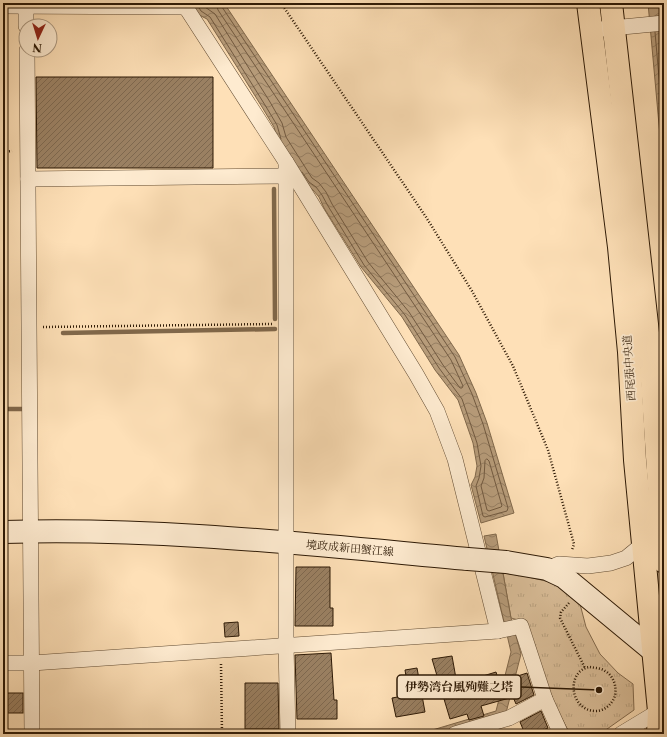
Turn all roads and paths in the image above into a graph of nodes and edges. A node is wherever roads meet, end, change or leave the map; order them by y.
1 (281, 3) edge
2 (588, 3) edge
3 (611, 3) edge
4 (26, 5) edge
5 (185, 5) edge
6 (3, 6) edge
7 (26, 18) edge
8 (664, 23) edge
9 (622, 27) junction
10 (591, 30) junction
11 (27, 58) edge
12 (286, 169) junction
13 (28, 178) junction
14 (286, 324) junction
15 (29, 327) junction
16 (31, 531) junction
17 (3, 532) edge
18 (287, 542) junction
19 (643, 544) junction
20 (664, 562) edge
21 (557, 566) junction
22 (580, 591) junction
23 (498, 630) junction
24 (286, 644) junction
25 (220, 649) junction
26 (659, 655) edge
27 (3, 663) edge
28 (32, 663) junction
29 (584, 668) junction
30 (545, 699) junction
31 (661, 710) edge
32 (32, 734) edge
33 (222, 734) edge
34 (288, 734) edge
35 (455, 734) edge
36 (561, 734) edge
37 (620, 734) edge
38 (658, 734) edge

1 - 21 path
2 - 10 main road, 西尾張中央道
3 - 9 main road, 西尾張中央道
4 - 5 street
4 - 6 street
4 - 7 street
5 - 12 street
8 - 9 street
9 - 10 street
9 - 20 main road, 西尾張中央道
10 - 19 main road, 西尾張中央道
11 - 13 street
12 - 13 street
12 - 14 street
12 - 23 street
13 - 15 street
14 - 15 path
14 - 18 street
15 - 16 street
16 - 17 main road, 境政成新田蟹江線
16 - 18 main road, 境政成新田蟹江線
16 - 28 street
18 - 21 main road, 境政成新田蟹江線, bridge
18 - 24 street
19 - 21 street
19 - 26 main road, 西尾張中央道
21 - 22 main road, 境政成新田蟹江線
22 - 26 main road, 境政成新田蟹江線
22 - 29 path
23 - 24 street
23 - 30 street
24 - 25 street
24 - 34 street
25 - 28 street
25 - 33 path
26 - 31 main road, 西尾張中央道
27 - 28 street
28 - 32 street
29 - 29 path
30 - 35 street
30 - 36 street
31 - 37 street
31 - 38 main road, 西尾張中央道

